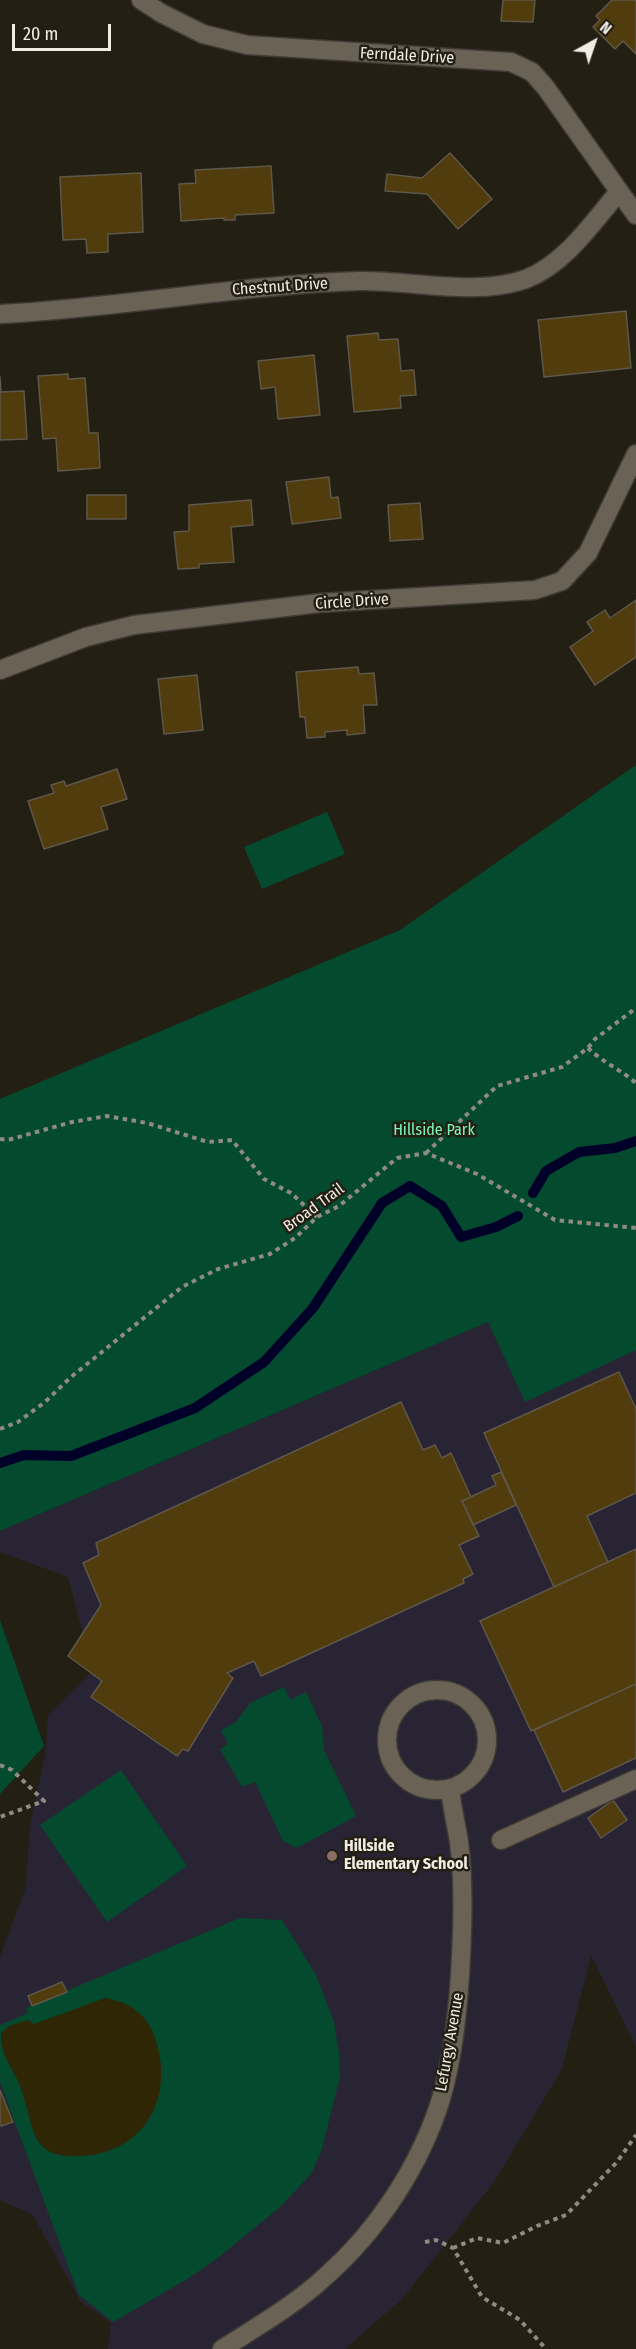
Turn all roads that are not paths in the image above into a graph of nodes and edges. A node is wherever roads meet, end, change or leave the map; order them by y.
1 (141, 0) edge
2 (618, 193) junction
3 (636, 215) edge
4 (0, 314) edge
5 (636, 454) edge
6 (0, 670) edge
7 (636, 1779) edge
8 (450, 1789) junction
9 (501, 1840) dead end
10 (222, 2349) edge

1 - 2 street, Ferndale Drive
2 - 3 street, Ferndale Drive
2 - 4 street, Chestnut Drive
5 - 6 street, Circle Drive
7 - 9 street
8 - 8 street
8 - 10 street, Lefurgy Avenue

